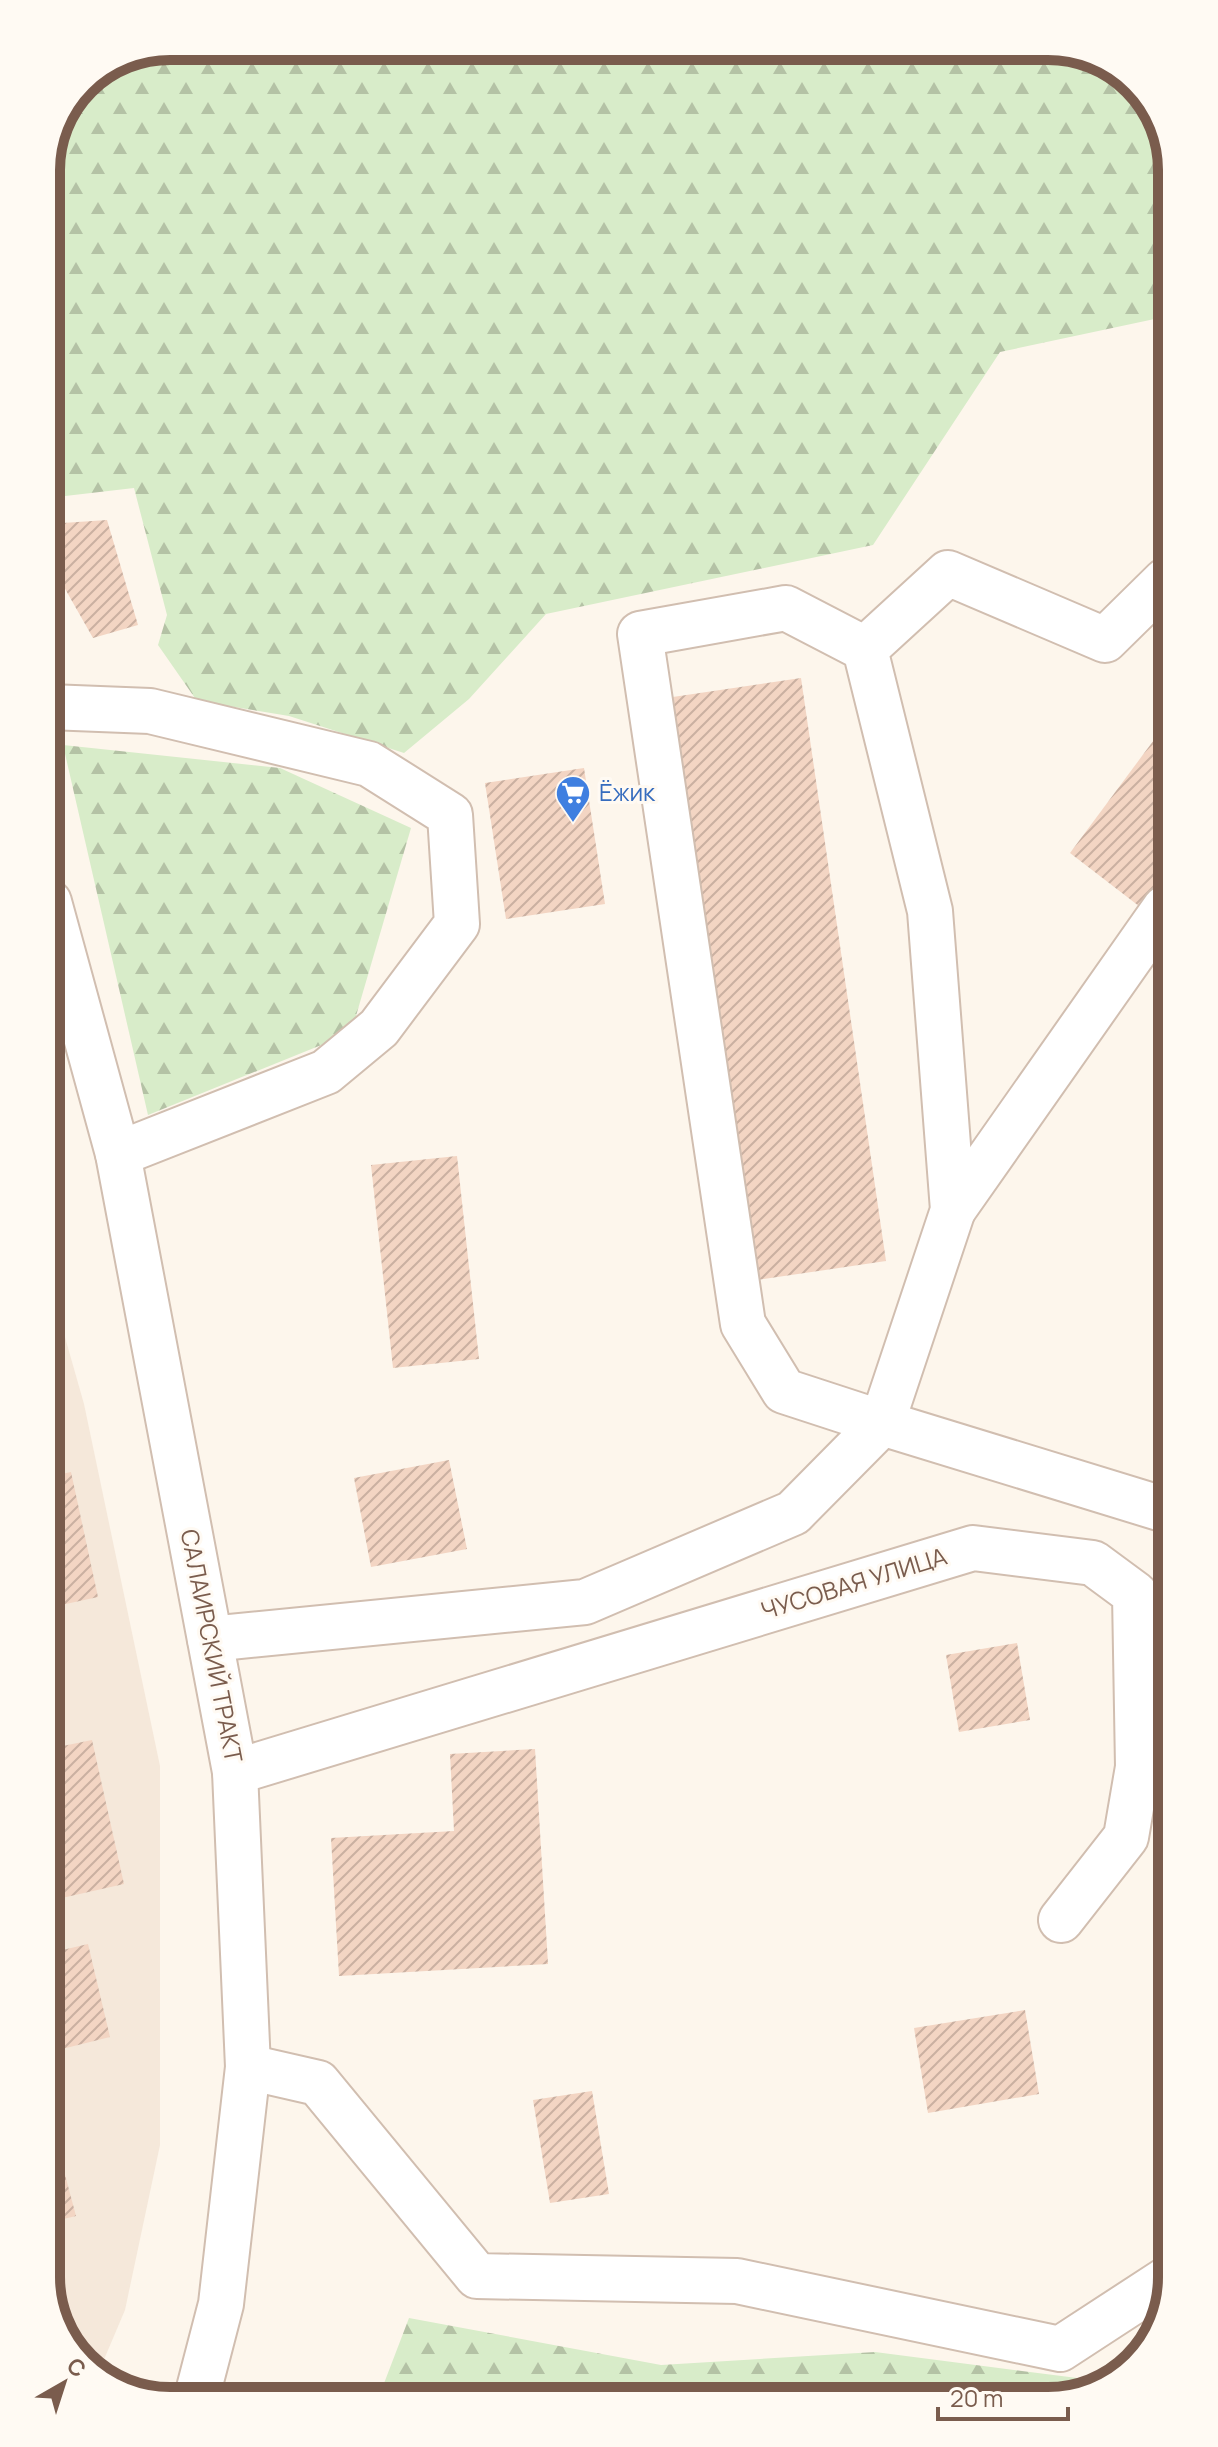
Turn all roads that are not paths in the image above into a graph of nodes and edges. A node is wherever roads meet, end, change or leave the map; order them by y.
1 (1158, 588) edge
2 (865, 649) junction
3 (60, 707) edge
4 (1158, 918) edge
5 (60, 942) edge
6 (118, 1154) junction
7 (953, 1210) junction
8 (882, 1423) junction
9 (1158, 1508) edge
10 (210, 1639) junction
11 (235, 1772) junction
12 (1061, 1920) dead end
13 (248, 2067) junction
14 (1157, 2286) edge
15 (199, 2387) edge

1 - 2 street
2 - 7 street
2 - 8 street
3 - 6 street
4 - 7 street
5 - 6 street, САЛАИРСКИЙ ТРАКТ
6 - 10 street, САЛАИРСКИЙ ТРАКТ
7 - 8 street
8 - 9 street
8 - 10 street
10 - 11 street, САЛАИРСКИЙ ТРАКТ
11 - 12 street, ЧУСОВАЯ УЛИЦА
11 - 13 street, САЛАИРСКИЙ ТРАКТ
13 - 14 street
13 - 15 street, САЛАИРСКИЙ ТРАКТ

